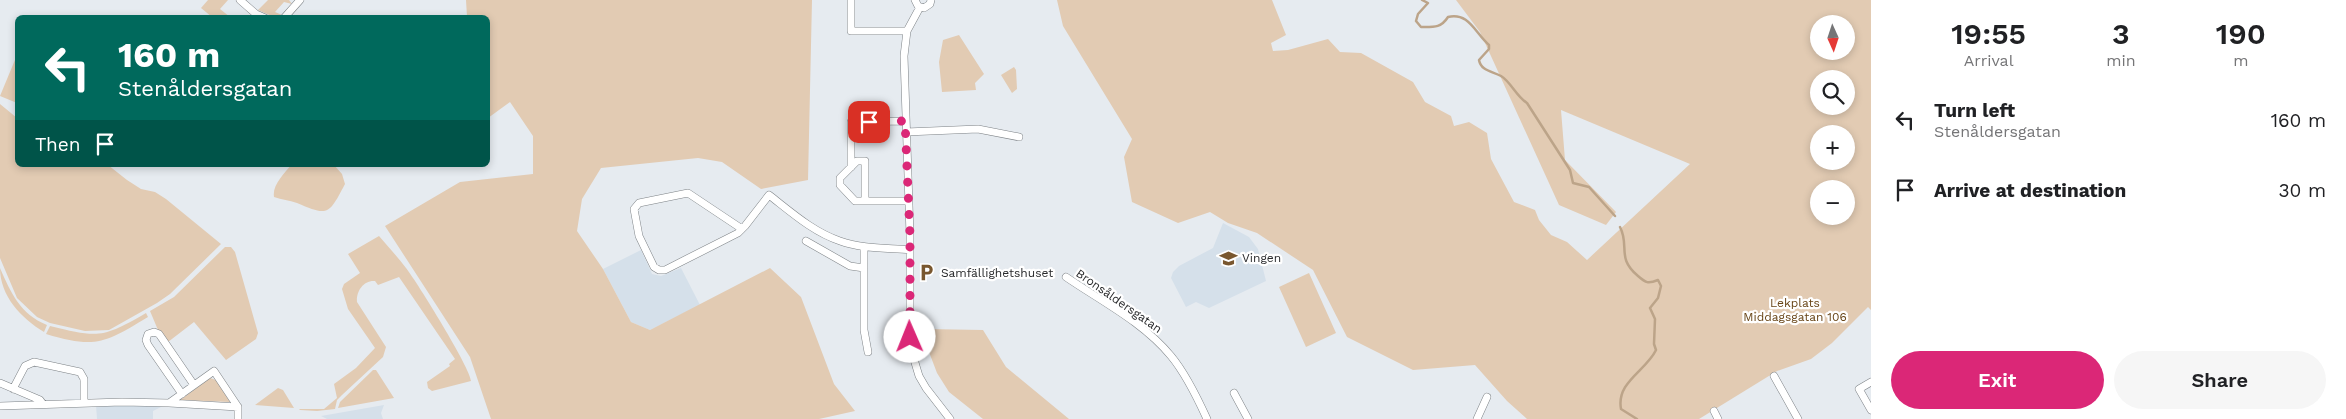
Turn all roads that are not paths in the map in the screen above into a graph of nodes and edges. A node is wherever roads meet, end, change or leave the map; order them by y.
1 (240, 0) edge
2 (300, 0) edge
3 (851, 0) edge
4 (914, 0) edge
5 (931, 0) edge
6 (920, 7) junction
7 (258, 15) edge
8 (287, 15) edge
9 (907, 31) junction
10 (905, 121) junction
11 (906, 132) junction
12 (1019, 137) dead end
13 (851, 167) junction
14 (865, 201) junction
15 (908, 202) junction
16 (742, 229) junction
17 (806, 241) dead end
18 (864, 247) junction
19 (910, 250) junction
20 (864, 268) junction
21 (1066, 277) dead end
22 (868, 352) dead end
23 (1774, 376) dead end
24 (1871, 382) edge
25 (0, 383) edge
26 (194, 385) junction
27 (13, 389) junction
28 (1234, 393) dead end
29 (182, 394) junction
30 (1487, 397) dead end
31 (84, 403) junction
32 (170, 403) junction
33 (43, 404) junction
34 (0, 406) edge
35 (238, 406) junction
36 (1871, 410) edge
37 (1714, 411) dead end
38 (238, 419) edge
39 (950, 419) edge
40 (1207, 419) edge
41 (1248, 419) edge
42 (1477, 419) edge
43 (1718, 419) edge
44 (1798, 419) edge

1 - 7 street
2 - 8 street
3 - 9 street
4 - 6 street
5 - 6 street
6 - 9 street
9 - 10 street
10 - 11 street
10 - 13 street
11 - 12 street
11 - 15 street
13 - 14 street
13 - 14 street
14 - 15 street
15 - 19 street
16 - 16 street
16 - 18 street
17 - 20 street
18 - 19 street
18 - 20 street
19 - 39 street
20 - 22 street
21 - 40 street, Bronsåldersgatan
23 - 44 street
24 - 36 street
25 - 27 street
26 - 29 street
26 - 29 street
26 - 35 street
27 - 31 street
27 - 33 street
28 - 41 street
29 - 32 street
30 - 42 street
31 - 32 street
31 - 33 street
32 - 35 street
33 - 34 street
35 - 38 street
37 - 43 street

